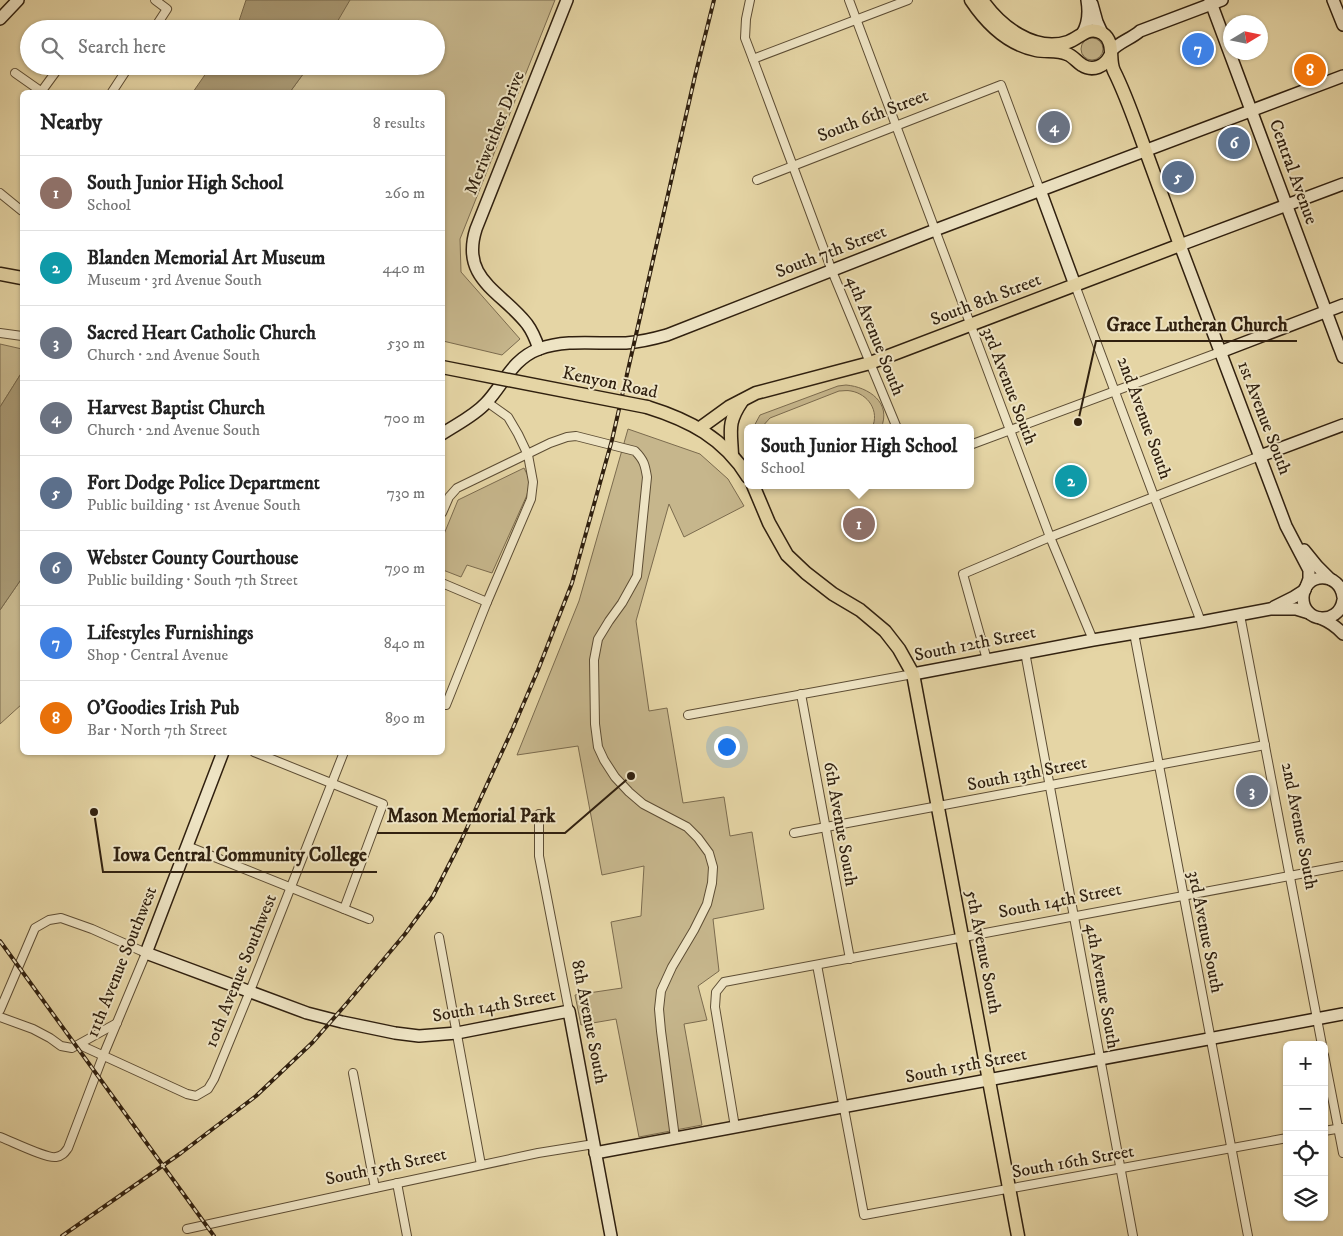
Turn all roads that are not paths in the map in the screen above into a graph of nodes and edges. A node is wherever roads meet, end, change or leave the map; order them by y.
1 (18, 0) edge
2 (155, 0) edge
3 (567, 0) edge
4 (750, 0) edge
5 (849, 0) edge
6 (908, 0) edge
7 (971, 0) edge
8 (982, 0) edge
9 (1087, 0) edge
10 (1091, 0) edge
11 (1334, 0) edge
12 (1214, 1) edge
13 (856, 19) junction
14 (0, 20) edge
15 (160, 20) edge
16 (1343, 25) edge
17 (1140, 31) junction
18 (1104, 34) junction
19 (1080, 35) junction
20 (1111, 53) junction
21 (753, 59) junction
22 (1078, 61) junction
23 (1095, 68) junction
24 (15, 73) dead end
25 (54, 75) edge
26 (122, 75) edge
27 (1343, 76) edge
28 (1001, 85) joint
29 (39, 90) edge
30 (43, 90) edge
31 (113, 90) edge
32 (1126, 98) junction
33 (1252, 111) junction
34 (895, 126) junction
35 (1146, 151) junction
36 (793, 166) junction
37 (757, 180) dead end
38 (1343, 184) edge
39 (1040, 190) junction
40 (0, 193) edge
41 (1287, 205) junction
42 (20, 209) edge
43 (935, 230) junction
44 (1180, 245) junction
45 (832, 271) junction
46 (0, 274) edge
47 (20, 278) edge
48 (1076, 285) junction
49 (1343, 305) edge
50 (1326, 311) junction
51 (970, 325) junction
52 (0, 333) edge
53 (20, 336) edge
54 (539, 349) junction
55 (1220, 352) junction
56 (1343, 357) edge
57 (870, 363) junction
58 (445, 368) edge
59 (1115, 390) junction
60 (742, 400) junction
61 (487, 402) junction
62 (895, 424) edge
63 (1343, 425) edge
64 (700, 428) junction
65 (1010, 430) junction
66 (445, 432) edge
67 (974, 444) edge
68 (528, 454) junction
69 (732, 455) junction
70 (1260, 456) junction
71 (744, 470) edge
72 (754, 489) edge
73 (1154, 497) junction
74 (445, 506) edge
75 (1286, 526) junction
76 (1050, 537) junction
77 (1337, 583) edge
78 (445, 584) edge
79 (1305, 588) junction
80 (487, 602) junction
81 (1343, 602) edge
82 (1270, 608) junction
83 (1240, 615) junction
84 (1314, 615) junction
85 (1343, 621) edge
86 (1201, 622) junction
87 (1134, 633) junction
88 (1343, 634) edge
89 (1093, 640) junction
90 (1025, 652) junction
91 (987, 660) junction
92 (913, 674) junction
93 (801, 694) junction
94 (445, 703) edge
95 (688, 715) dead end
96 (1265, 745) junction
97 (222, 755) edge
98 (261, 755) edge
99 (343, 755) edge
100 (1159, 765) junction
101 (332, 784) junction
102 (1050, 785) junction
103 (938, 806) junction
104 (538, 814) dead end
105 (826, 827) junction
106 (794, 833) dead end
107 (187, 846) junction
108 (1343, 866) edge
109 (1290, 876) junction
110 (291, 888) junction
111 (1184, 896) junction
112 (344, 910) junction
113 (1074, 917) junction
114 (368, 920) dead end
115 (439, 936) dead end
116 (962, 938) junction
117 (146, 953) junction
118 (850, 959) junction
119 (817, 965) junction
120 (250, 992) junction
121 (0, 1010) edge
122 (569, 1011) junction
123 (1343, 1014) edge
124 (0, 1017) edge
125 (1317, 1018) junction
126 (117, 1023) junction
127 (457, 1033) junction
128 (1210, 1038) junction
129 (1321, 1041) edge
130 (80, 1045) junction
131 (103, 1056) junction
132 (1100, 1059) junction
133 (1328, 1072) edge
134 (353, 1073) dead end
135 (989, 1079) junction
136 (844, 1106) junction
137 (735, 1127) junction
138 (1341, 1128) edge
139 (1328, 1130) edge
140 (0, 1136) edge
141 (675, 1138) junction
142 (1283, 1139) edge
143 (595, 1148) junction
144 (1231, 1148) junction
145 (1343, 1153) edge
146 (481, 1165) junction
147 (1120, 1168) junction
148 (397, 1183) junction
149 (375, 1188) junction
150 (1009, 1188) junction
151 (187, 1229) dead end
152 (407, 1236) edge
153 (611, 1236) edge
154 (1018, 1236) edge
155 (1132, 1236) edge
156 (1248, 1236) edge

1 - 14 street
2 - 15 street
3 - 54 street, Meriweither Drive
4 - 21 street, 4th Avenue South
5 - 13 street, 3rd Avenue South
6 - 13 street
7 - 22 main road
8 - 19 main road
9 - 19 street
10 - 18 street, 1st Avenue South
11 - 16 street
12 - 17 street
12 - 33 street, Central Avenue
13 - 21 street
13 - 34 street, 3rd Avenue South
17 - 18 street
17 - 20 street
18 - 19 main road
18 - 20 main road, 1st Avenue South
19 - 22 main road
20 - 23 main road
20 - 32 main road, 1st Avenue South
21 - 36 street, 4th Avenue South
22 - 23 main road, 1st Avenue South
23 - 32 main road, 1st Avenue South
24 - 29 street
25 - 30 street
26 - 31 street
27 - 33 street, South 7th Street
28 - 34 street, South 6th Street
28 - 39 street, 2nd Avenue South
32 - 35 main road, 1st Avenue South
33 - 35 street, South 7th Street
33 - 41 street, Central Avenue
34 - 36 street, South 6th Street
34 - 43 street, 3rd Avenue South
35 - 39 street, South 7th Street
35 - 44 main road, 1st Avenue South
36 - 37 street, South 6th Street
36 - 45 street, 4th Avenue South
38 - 41 street, South 8th Street
39 - 43 street, South 7th Street
39 - 48 street, 2nd Avenue South
40 - 42 street
41 - 44 street, South 8th Street
41 - 50 street, Central Avenue
43 - 45 street, South 7th Street
43 - 51 street, 3rd Avenue South
44 - 48 main road, South 8th Street
44 - 55 street, 1st Avenue South
45 - 54 street, South 7th Street
45 - 57 street, 4th Avenue South
46 - 47 main road
48 - 51 main road, South 8th Street
48 - 59 street, 2nd Avenue South
49 - 50 street
50 - 55 street
50 - 56 street, Central Avenue
51 - 57 main road, South 8th Street
51 - 65 street, 3rd Avenue South
52 - 53 street
54 - 61 street, South 7th Street
55 - 59 street
55 - 70 street, 1st Avenue South
57 - 60 main road, South 8th Street
57 - 62 street, 4th Avenue South
58 - 64 main road, Kenyon Road, bridge
59 - 65 street
59 - 73 street, 2nd Avenue South
60 - 64 main road, South 8th Street
60 - 69 main road
61 - 66 street, South 7th Street
61 - 68 street
63 - 70 street
64 - 69 main road, Kenyon Road
65 - 67 street
65 - 76 street, 3rd Avenue South
68 - 74 street
68 - 80 street
68 - 141 street
69 - 71 main road, Kenyon Road
70 - 73 street
70 - 75 street, 1st Avenue South
72 - 92 main road, 5th Avenue South
73 - 76 street
73 - 86 street, 2nd Avenue South
75 - 77 street, 1st Avenue South
75 - 79 street, 1st Avenue South
76 - 89 street, 3rd Avenue South
76 - 91 street
77 - 79 street
77 - 81 street
78 - 80 street
79 - 82 street, South 12th Street
79 - 84 street
80 - 94 street
81 - 84 street
81 - 85 street
82 - 83 street, South 12th Street
82 - 84 street, South 12th Street
83 - 86 street, South 12th Street
83 - 96 street, 2nd Avenue South
84 - 88 street
86 - 87 street, South 12th Street
87 - 89 street, South 12th Street
87 - 100 street, 3rd Avenue South
89 - 90 street, South 12th Street
90 - 91 street, South 12th Street
90 - 102 street, 4th Avenue South
91 - 92 street, South 12th Street
92 - 93 street, South 12th Street
92 - 103 main road, 5th Avenue South
93 - 95 street, South 12th Street
93 - 105 street, 6th Avenue South
96 - 100 street, South 13th Street
96 - 109 street, 2nd Avenue South
97 - 107 street, 11th Avenue Southwest
98 - 101 street
99 - 101 street, 10th Avenue Southwest
100 - 102 street, South 13th Street
100 - 111 street, 3rd Avenue South
101 - 110 street, 10th Avenue Southwest
101 - 112 street
102 - 103 street, South 13th Street
102 - 113 street, 4th Avenue South
103 - 105 street, South 13th Street
103 - 116 main road, 5th Avenue South
104 - 122 street, 8th Avenue South
105 - 106 street, South 13th Street
105 - 118 street, 6th Avenue South
107 - 110 street
107 - 117 street, 11th Avenue Southwest
108 - 109 street, South 14th Street
109 - 111 street, South 14th Street
109 - 125 street, 2nd Avenue South
110 - 112 street
110 - 120 street, 10th Avenue Southwest
111 - 113 street, South 14th Street
111 - 128 street, 3rd Avenue South
112 - 114 street
113 - 116 street, South 14th Street
113 - 132 street, 4th Avenue South
115 - 127 street
116 - 118 street, South 14th Street
116 - 135 main road, 5th Avenue South
117 - 120 street, South 14th Street
117 - 121 street
117 - 126 street, 11th Avenue Southwest
118 - 119 street, South 14th Street
119 - 136 street
119 - 137 street, South 14th Street
120 - 127 street, South 14th Street
120 - 131 street, 10th Avenue Southwest
122 - 127 street, South 14th Street
122 - 143 street, 8th Avenue South
123 - 125 street, South 15th Street
124 - 130 street
125 - 128 street, South 15th Street
125 - 129 street, 2nd Avenue South
126 - 130 street
126 - 131 street, 11th Avenue Southwest
127 - 146 street
128 - 132 street, South 15th Street
128 - 144 street, 3rd Avenue South
130 - 131 street
131 - 140 street, 11th Avenue Southwest
132 - 135 street, South 15th Street
132 - 147 street, 4th Avenue South
133 - 138 street
134 - 149 street
135 - 136 street, South 15th Street
135 - 150 main road, 5th Avenue South
136 - 137 street, South 15th Street
136 - 150 street, South 16th Street
137 - 141 street, South 15th Street
138 - 139 street
138 - 145 street
141 - 143 street, South 15th Street
142 - 144 street, South 16th Street
143 - 146 street, South 15th Street
143 - 153 street, 8th Avenue South
144 - 147 street, South 16th Street
144 - 156 street, 3rd Avenue South
146 - 148 street, South 15th Street
147 - 150 street, South 16th Street
147 - 155 street, 4th Avenue South
148 - 149 street, South 15th Street
148 - 152 street
149 - 151 street, South 15th Street
150 - 154 main road, 5th Avenue South

